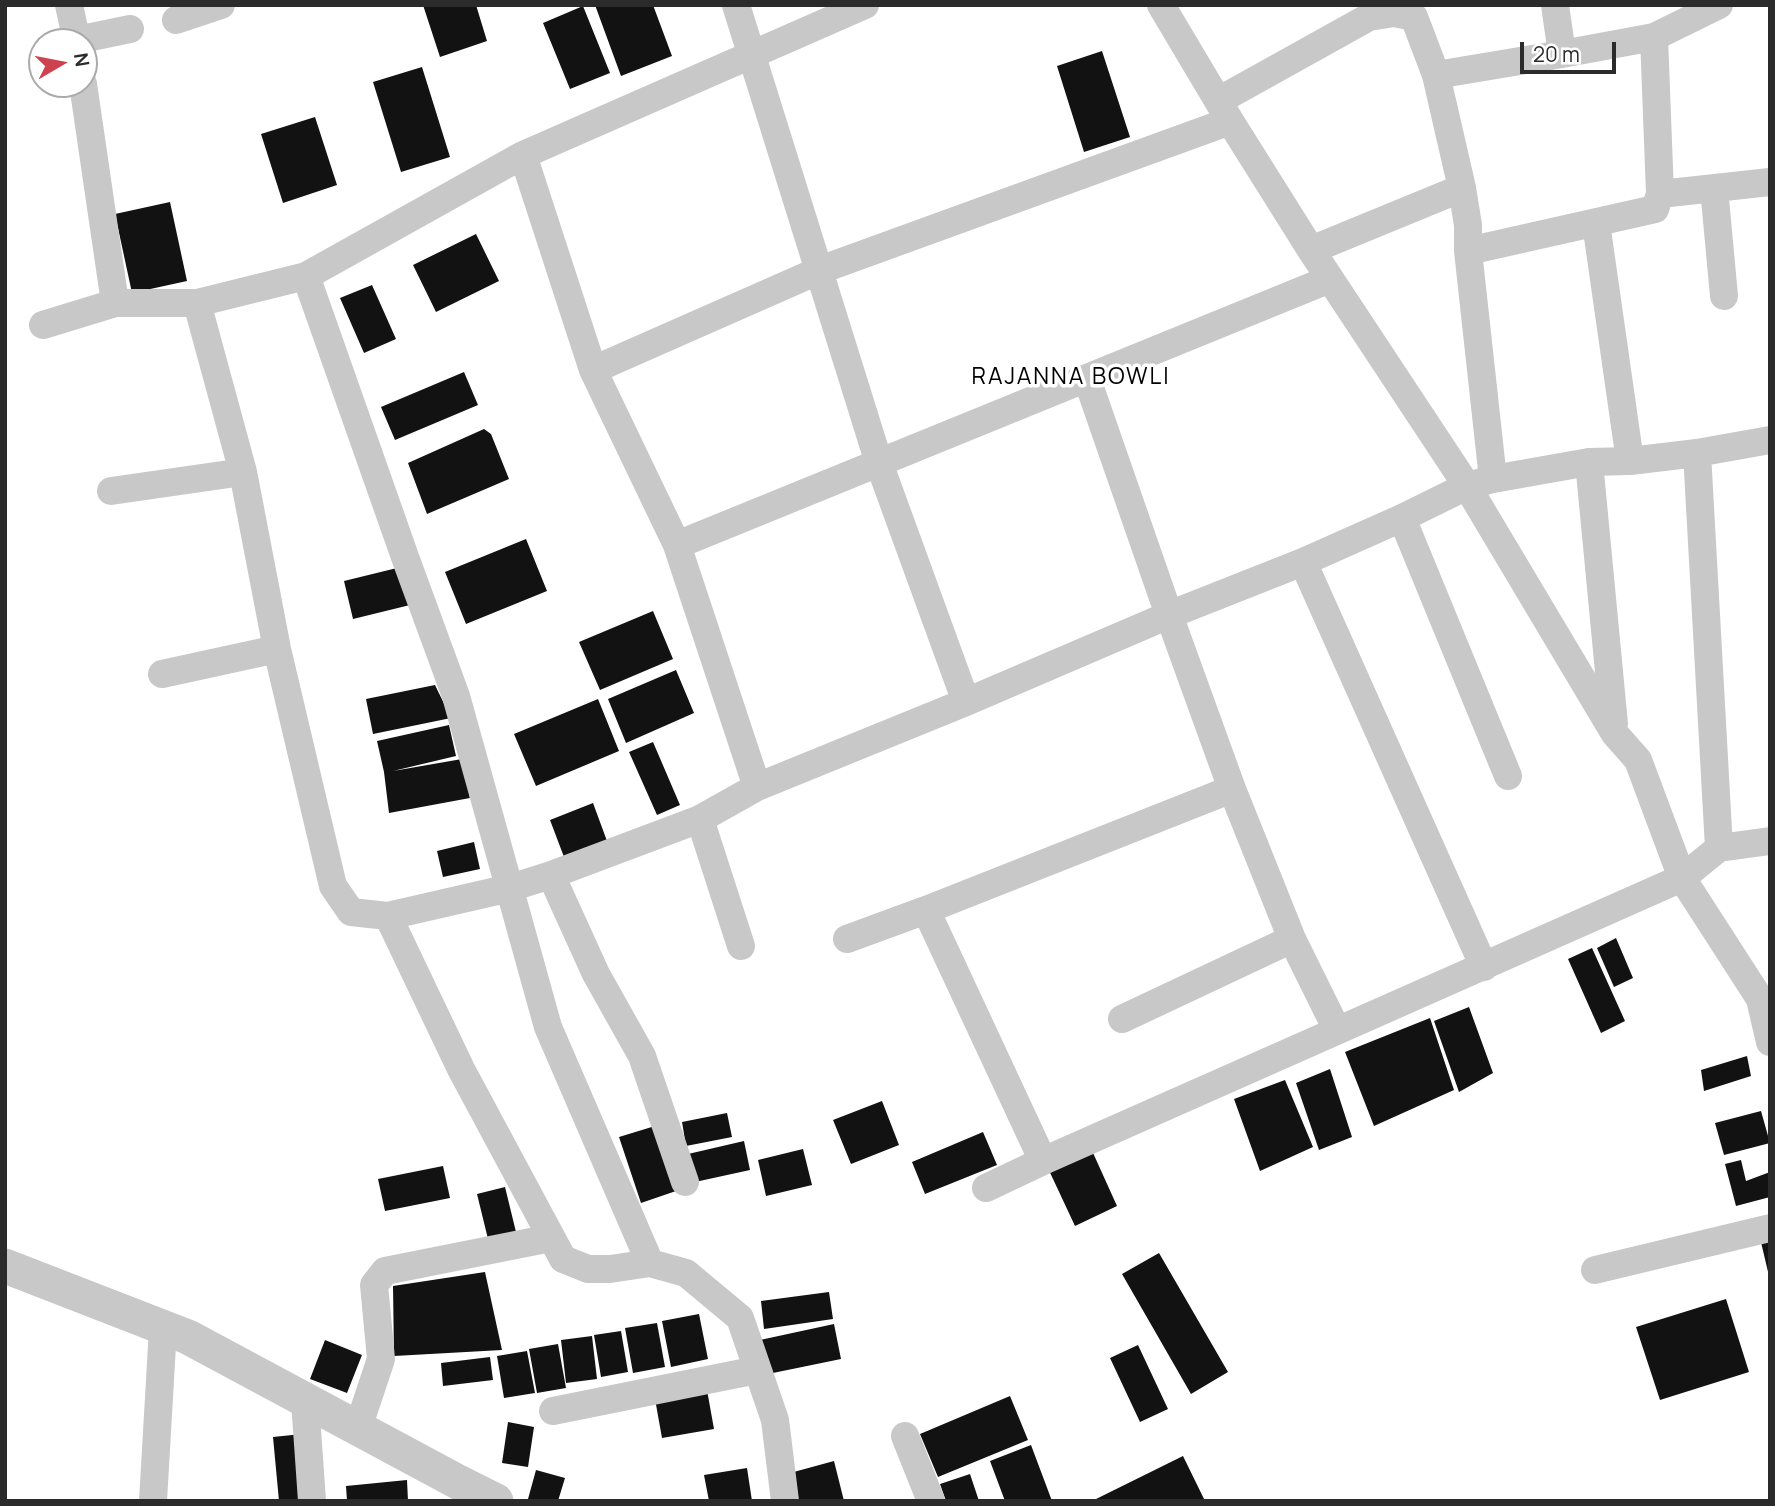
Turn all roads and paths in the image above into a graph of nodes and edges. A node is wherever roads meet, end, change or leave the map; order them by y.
1 (69, 5) edge
2 (221, 5) edge
3 (736, 5) edge
4 (865, 5) edge
5 (1161, 5) edge
6 (1555, 5) edge
7 (1719, 5) edge
8 (176, 20) dead end
9 (74, 28) edge
10 (130, 29) dead end
11 (98, 36) edge
12 (1654, 37) junction
13 (752, 54) junction
14 (1562, 54) junction
15 (1436, 75) junction
16 (85, 98) edge
17 (1224, 111) junction
18 (523, 155) junction
19 (1770, 182) edge
20 (1462, 188) junction
21 (1714, 188) junction
22 (1660, 194) junction
23 (1597, 223) junction
24 (1311, 250) junction
25 (1468, 251) junction
26 (820, 270) junction
27 (306, 276) junction
28 (1330, 279) junction
29 (1724, 296) dead end
30 (115, 303) junction
31 (197, 303) junction
32 (43, 326) dead end
33 (593, 370) junction
34 (1087, 379) junction
35 (1770, 440) edge
36 (1697, 453) junction
37 (1630, 461) junction
38 (1589, 462) junction
39 (879, 463) junction
40 (243, 472) junction
41 (1480, 483) junction
42 (111, 491) dead end
43 (1402, 518) junction
44 (677, 545) junction
45 (1303, 562) junction
46 (1169, 615) junction
47 (277, 649) junction
48 (162, 674) dead end
49 (966, 702) junction
50 (1615, 734) junction
51 (1508, 776) dead end
52 (757, 787) junction
53 (1232, 789) junction
54 (701, 819) junction
55 (1770, 841) edge
56 (1719, 848) junction
57 (551, 875) junction
58 (1682, 878) junction
59 (510, 888) junction
60 (926, 910) junction
61 (388, 916) junction
62 (847, 939) dead end
63 (1292, 939) junction
64 (741, 946) dead end
65 (1484, 967) junction
66 (1765, 998) edge
67 (1122, 1019) dead end
68 (1337, 1030) junction
69 (1770, 1042) edge
70 (1043, 1161) junction
71 (685, 1182) dead end
72 (986, 1188) dead end
73 (1770, 1228) edge
74 (551, 1238) junction
75 (650, 1263) junction
76 (5, 1266) edge
77 (1595, 1270) dead end
78 (163, 1328) junction
79 (757, 1370) junction
80 (305, 1401) junction
81 (553, 1411) dead end
82 (358, 1428) junction
83 (905, 1436) dead end
84 (152, 1501) edge
85 (312, 1501) edge
86 (496, 1501) edge
87 (785, 1501) edge
88 (931, 1501) edge

1 - 9 street
2 - 8 street
3 - 13 street
4 - 13 street
5 - 17 street
6 - 14 street
7 - 12 street
10 - 11 street
12 - 14 street
12 - 22 street
13 - 18 street
13 - 26 street
14 - 15 street
15 - 17 street
15 - 20 street
16 - 30 street
17 - 24 street
17 - 26 street
18 - 27 street
18 - 33 street
19 - 21 street
20 - 24 street
20 - 25 street
21 - 22 street
21 - 29 street
22 - 23 street
23 - 25 street
23 - 37 street
24 - 28 street
25 - 41 street
26 - 33 street
26 - 39 street
27 - 31 street
27 - 59 street
28 - 34 street
28 - 41 street
30 - 31 street
30 - 32 street
31 - 40 street
33 - 44 street
34 - 39 street
34 - 46 street
35 - 36 street
36 - 37 street
36 - 56 street
37 - 38 street
38 - 41 street
38 - 50 street
39 - 44 street
39 - 49 street
40 - 42 street
40 - 47 street
41 - 43 street
41 - 50 street
43 - 45 street
43 - 51 street
44 - 52 street
45 - 46 street
45 - 65 street
46 - 49 street
46 - 53 street
47 - 48 street
47 - 61 street
49 - 52 street
50 - 58 street
52 - 54 street
53 - 60 street
53 - 63 street
54 - 57 street
54 - 64 street
55 - 56 street
56 - 58 street
57 - 59 street
57 - 71 street
58 - 65 street
58 - 66 street
59 - 61 street
59 - 75 street
60 - 62 street
60 - 70 street
61 - 74 street
63 - 67 street
63 - 68 street
65 - 68 street
66 - 69 street
68 - 70 street
70 - 72 street
73 - 77 street
74 - 75 street
74 - 82 street
75 - 79 street
76 - 78 street
78 - 80 street
78 - 84 street
79 - 81 street
79 - 87 street
80 - 82 street
80 - 85 street
82 - 86 street
83 - 88 street

